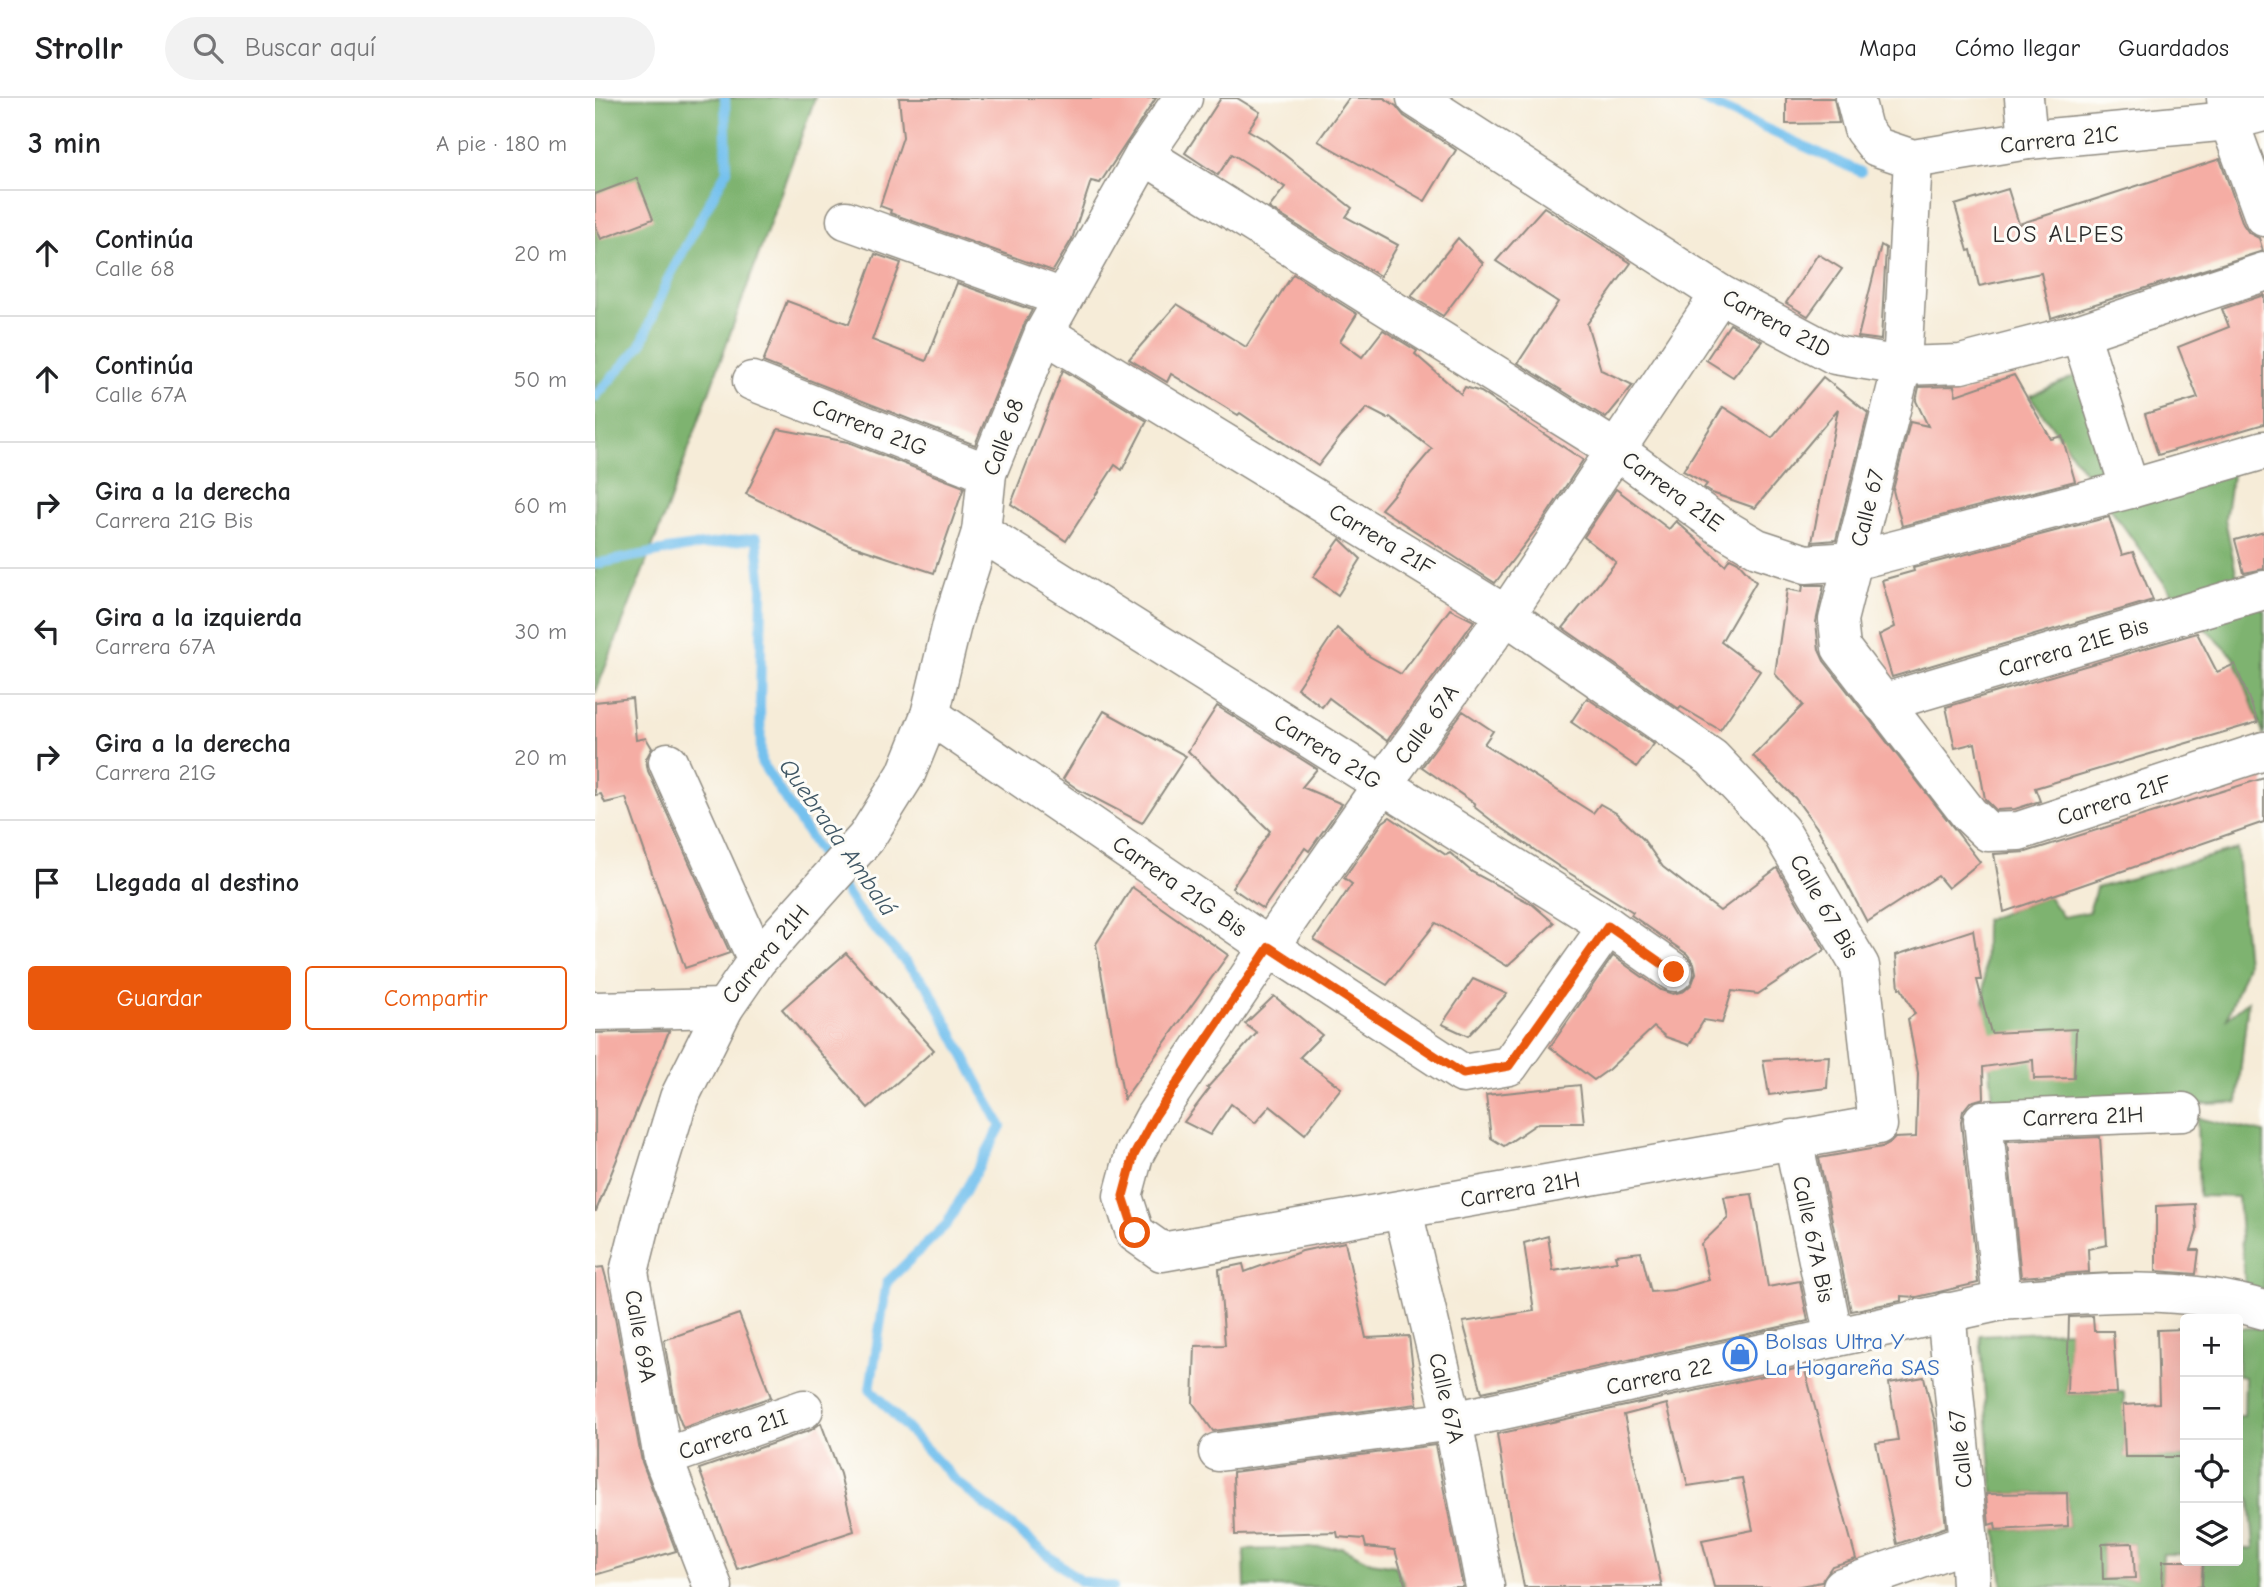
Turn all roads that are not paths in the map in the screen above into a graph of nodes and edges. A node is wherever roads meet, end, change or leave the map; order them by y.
1 (1183, 98) edge
2 (1416, 98) edge
3 (2024, 98) edge
4 (2240, 110) edge
5 (1859, 114) edge
6 (2028, 140) junction
7 (1144, 155) junction
8 (1913, 159) junction
9 (2264, 217) edge
10 (846, 220) dead end
11 (2264, 272) edge
12 (1720, 294) junction
13 (1063, 298) junction
14 (1044, 333) junction
15 (2080, 333) junction
16 (1902, 366) junction
17 (752, 381) dead end
18 (1616, 450) junction
19 (2264, 450) edge
20 (987, 473) junction
21 (2130, 489) junction
22 (981, 532) junction
23 (1853, 561) junction
24 (2264, 590) edge
25 (1506, 615) junction
26 (1882, 703) junction
27 (930, 715) junction
28 (2264, 751) edge
29 (1712, 758) joint
30 (668, 762) dead end
31 (1383, 785) junction
32 (1969, 814) joint
33 (866, 838) joint
34 (1608, 926) junction
35 (1269, 947) junction
36 (757, 960) junction
37 (1674, 972) dead end
38 (724, 1008) junction
39 (595, 1011) edge
40 (2183, 1112) dead end
41 (1878, 1125) joint
42 (1793, 1139) junction
43 (1402, 1211) junction
44 (1162, 1252) joint
45 (2002, 1301) junction
46 (2264, 1310) edge
47 (1946, 1312) junction
48 (1834, 1338) junction
49 (804, 1409) dead end
50 (1453, 1421) junction
51 (1217, 1452) dead end
52 (663, 1458) junction
53 (1969, 1542) junction
54 (705, 1585) edge
55 (1485, 1587) edge
56 (1842, 1587) edge
57 (1971, 1587) edge

1 - 7 street, Calle 68
2 - 12 street, Carrera 21D
3 - 6 street
4 - 6 street, Carrera 21C
4 - 9 street
5 - 8 street, Carrera 21C
6 - 8 street, Carrera 21C
7 - 13 street, Calle 68
7 - 18 street, Carrera 21E
8 - 16 street, Calle 67
10 - 13 street
11 - 15 street, Carrera 21D
12 - 16 street, Carrera 21D
12 - 18 street, Calle 67A
13 - 14 street, Calle 68
14 - 20 street, Calle 68
14 - 25 street, Carrera 21F
15 - 16 street, Carrera 21D
15 - 21 street
16 - 23 street, Calle 67
17 - 20 street, Carrera 21G
18 - 23 street, Carrera 21E
18 - 25 street, Calle 67A
19 - 21 street, Carrera 21E
20 - 22 street, Calle 68
21 - 23 street, Carrera 21E
22 - 27 street, Calle 68
22 - 31 street, Carrera 21G
23 - 26 street, Calle 67
24 - 26 street, Carrera 21E Bis
25 - 29 street, Carrera 21F
25 - 31 street, Calle 67A
26 - 32 street, Calle 67
27 - 33 street, Calle 68
27 - 35 street, Carrera 21G Bis
28 - 32 street, Carrera 21F
29 - 41 street, Calle 67 Bis
30 - 36 street
31 - 34 street, Carrera 21G
31 - 35 street, Calle 67A
33 - 36 street, Carrera 21H
34 - 35 street, Carrera 21G Bis
34 - 37 street, Carrera 21G
35 - 44 street, Calle 67A
36 - 38 street, Carrera 21H
38 - 39 street, Carrera 21H
38 - 52 street, Calle 69A
40 - 45 street, Carrera 21H
41 - 42 street, Carrera 21H
42 - 43 street, Carrera 21H
42 - 48 street, Calle 67A Bis
43 - 44 street, Carrera 21H
43 - 50 street, Calle 67A
45 - 46 street, Carrera 22
45 - 47 street, Carrera 22
47 - 48 street, Carrera 22
47 - 53 street, Calle 67
48 - 50 street, Carrera 22
49 - 52 street, Carrera 21I
50 - 51 street, Carrera 22
50 - 55 street, Calle 67A
52 - 54 street, Calle 69A
53 - 56 street
53 - 57 street, Calle 67

